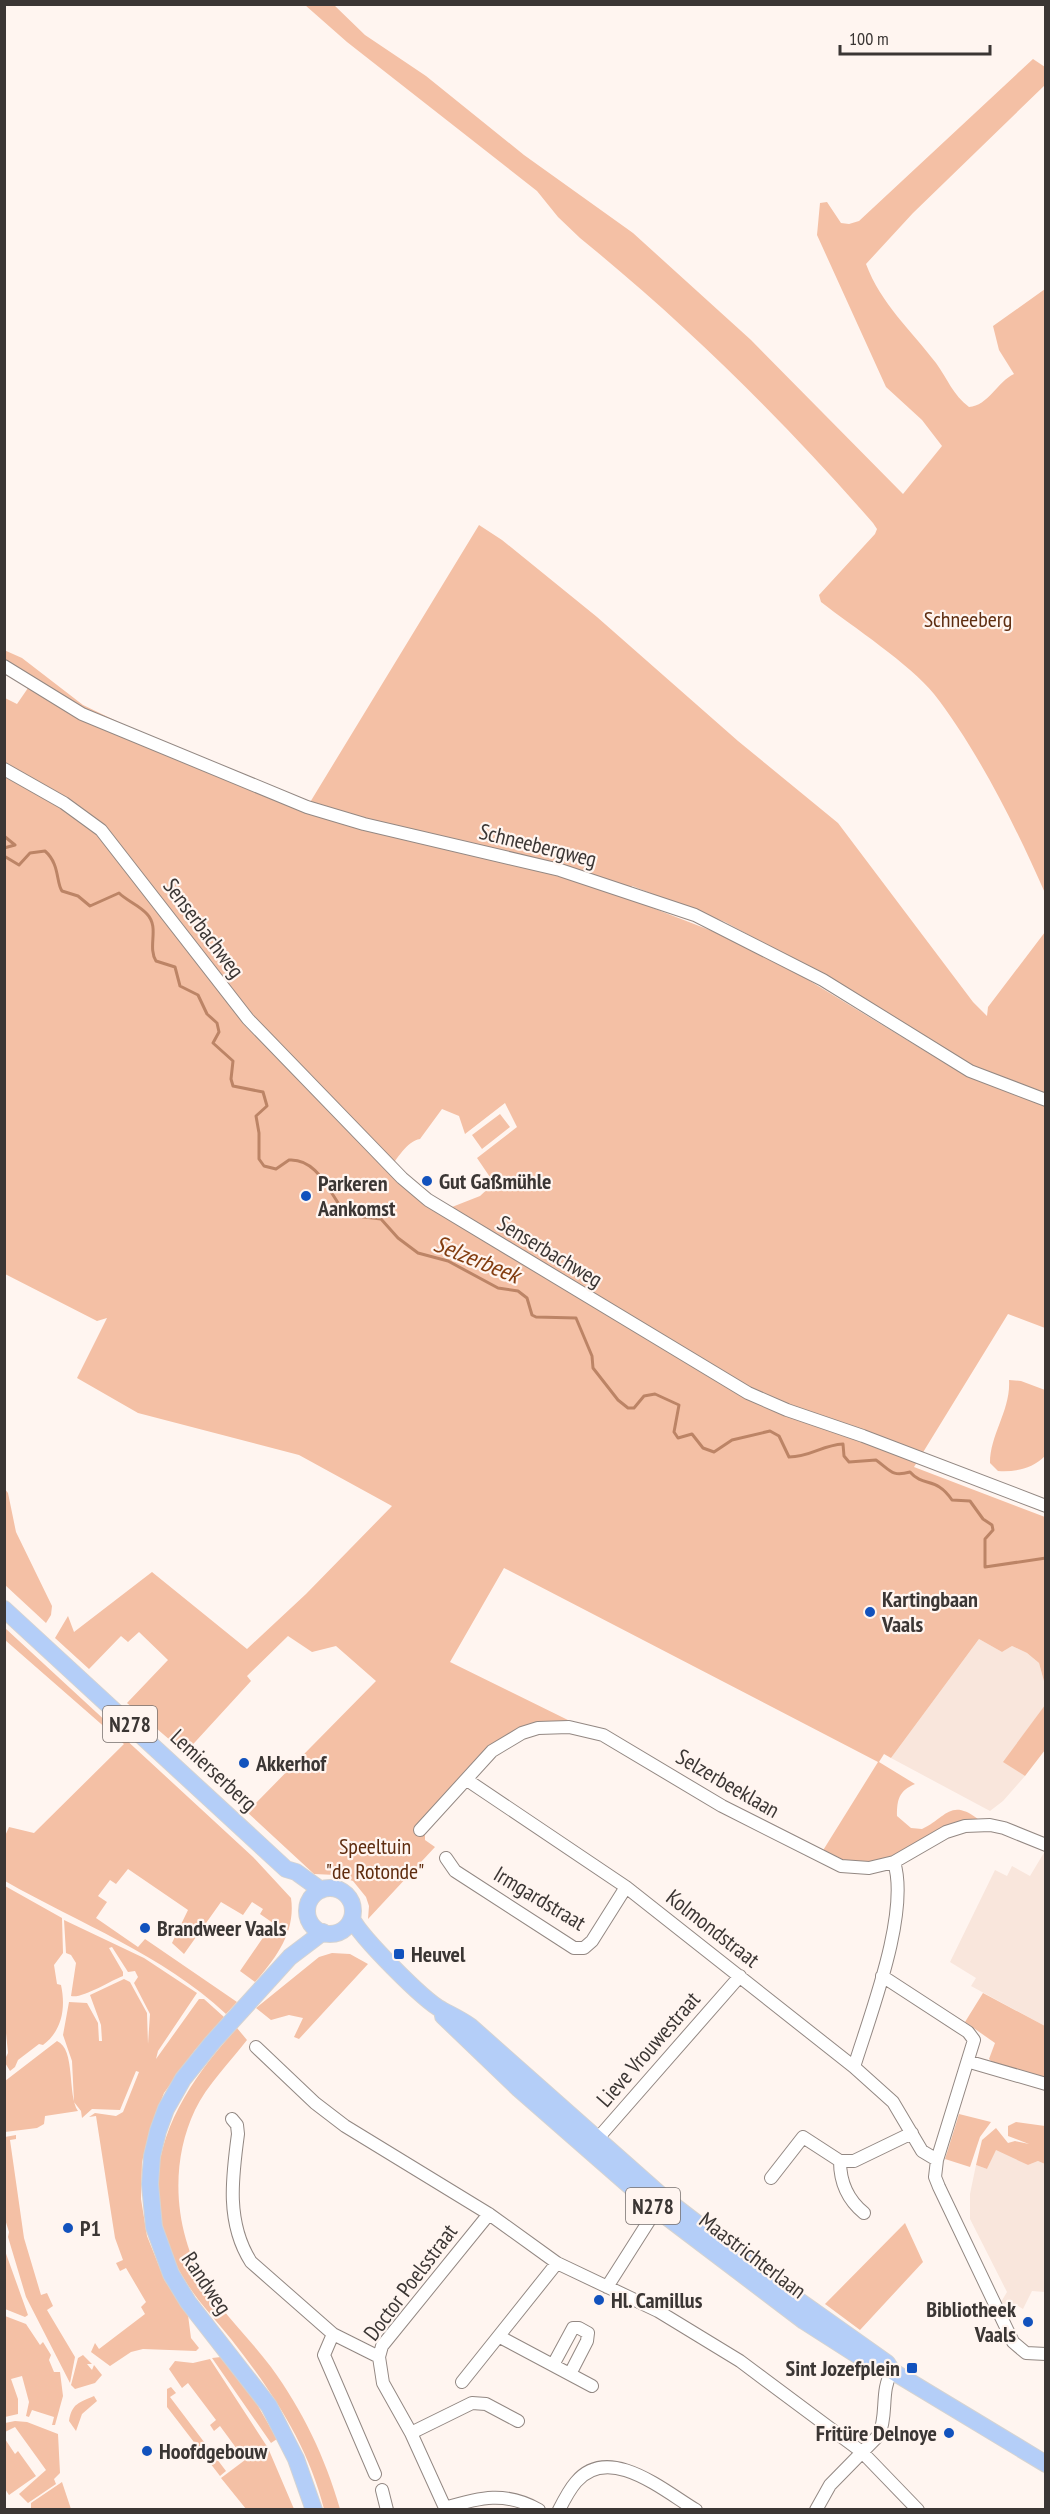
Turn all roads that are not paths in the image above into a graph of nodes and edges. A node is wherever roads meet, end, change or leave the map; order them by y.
1 (4, 666) edge
2 (4, 769) edge
3 (1046, 1100) edge
4 (1046, 1506) edge
5 (4, 1609) edge
6 (466, 1780) junction
7 (420, 1830) dead end
8 (1046, 1845) edge
9 (446, 1858) dead end
10 (894, 1862) junction
11 (286, 1869) junction
12 (627, 1887) junction
13 (321, 1890) junction
14 (309, 1903) junction
15 (310, 1921) junction
16 (346, 1925) junction
17 (323, 1932) junction
18 (290, 1957) junction
19 (740, 1976) junction
20 (882, 1976) junction
21 (256, 2047) dead end
22 (970, 2062) junction
23 (854, 2067) junction
24 (1046, 2084) edge
25 (232, 2119) dead end
26 (912, 2133) junction
27 (592, 2146) junction
28 (937, 2160) junction
29 (840, 2161) junction
30 (771, 2178) dead end
31 (660, 2203) junction
32 (864, 2213) dead end
33 (489, 2214) junction
34 (557, 2263) junction
35 (606, 2287) junction
36 (333, 2334) junction
37 (500, 2337) junction
38 (1046, 2354) edge
39 (379, 2357) junction
40 (553, 2365) junction
41 (892, 2371) junction
42 (570, 2374) junction
43 (462, 2382) dead end
44 (592, 2386) dead end
45 (518, 2421) dead end
46 (411, 2433) junction
47 (862, 2452) junction
48 (1046, 2464) edge
49 (375, 2474) dead end
50 (382, 2490) dead end
51 (518, 2505) edge
52 (446, 2509) edge
53 (314, 2510) edge
54 (387, 2510) edge
55 (539, 2510) edge
56 (559, 2510) edge
57 (696, 2510) edge
58 (816, 2510) edge
59 (918, 2510) edge

1 - 3 street, Schneebergweg
2 - 4 street, Senserbachweg
5 - 11 main road, Lemierserberg / N278
6 - 7 street, Selzerbeeklaan
6 - 10 street, Selzerbeeklaan
6 - 12 street, Kolmondstraat
8 - 10 street, Selzerbeeklaan
9 - 12 street, Irmgardstraat
10 - 20 street
11 - 13 main road, Lemierserberg / N278
11 - 14 main road, Lemierserberg / N278
12 - 19 street, Kolmondstraat
13 - 14 main road
13 - 16 main road, N278
14 - 15 main road
15 - 17 main road
15 - 18 main road, Randweg
16 - 17 main road
16 - 27 main road, Maastrichterlaan / N278
17 - 18 main road, Randweg
18 - 53 main road, Randweg
19 - 23 street, Kolmondstraat
19 - 27 street, Lieve Vrouwestraat
20 - 22 street
20 - 23 street
21 - 33 street
22 - 24 street
22 - 28 street
23 - 26 street, Kolmondstraat
25 - 36 street
26 - 28 street, Kolmondstraat
26 - 29 street
27 - 31 main road, Maastrichterlaan / N278
28 - 38 street
29 - 30 street
29 - 32 street
31 - 35 street
31 - 41 main road, Maastrichterlaan / N278
33 - 34 street
33 - 39 street, Doctor Poelsstraat
34 - 35 street
34 - 37 street
35 - 47 street
36 - 39 street
36 - 49 street
37 - 40 street
37 - 43 street
39 - 46 street, Doctor Poelsstraat
40 - 42 street
40 - 42 street
41 - 47 street
41 - 48 main road, Maastrichterlaan / N278
42 - 44 street
45 - 46 street
46 - 52 street, Doctor Poelsstraat
47 - 58 street
47 - 59 street
50 - 54 street
51 - 52 street
51 - 55 street
56 - 57 street

